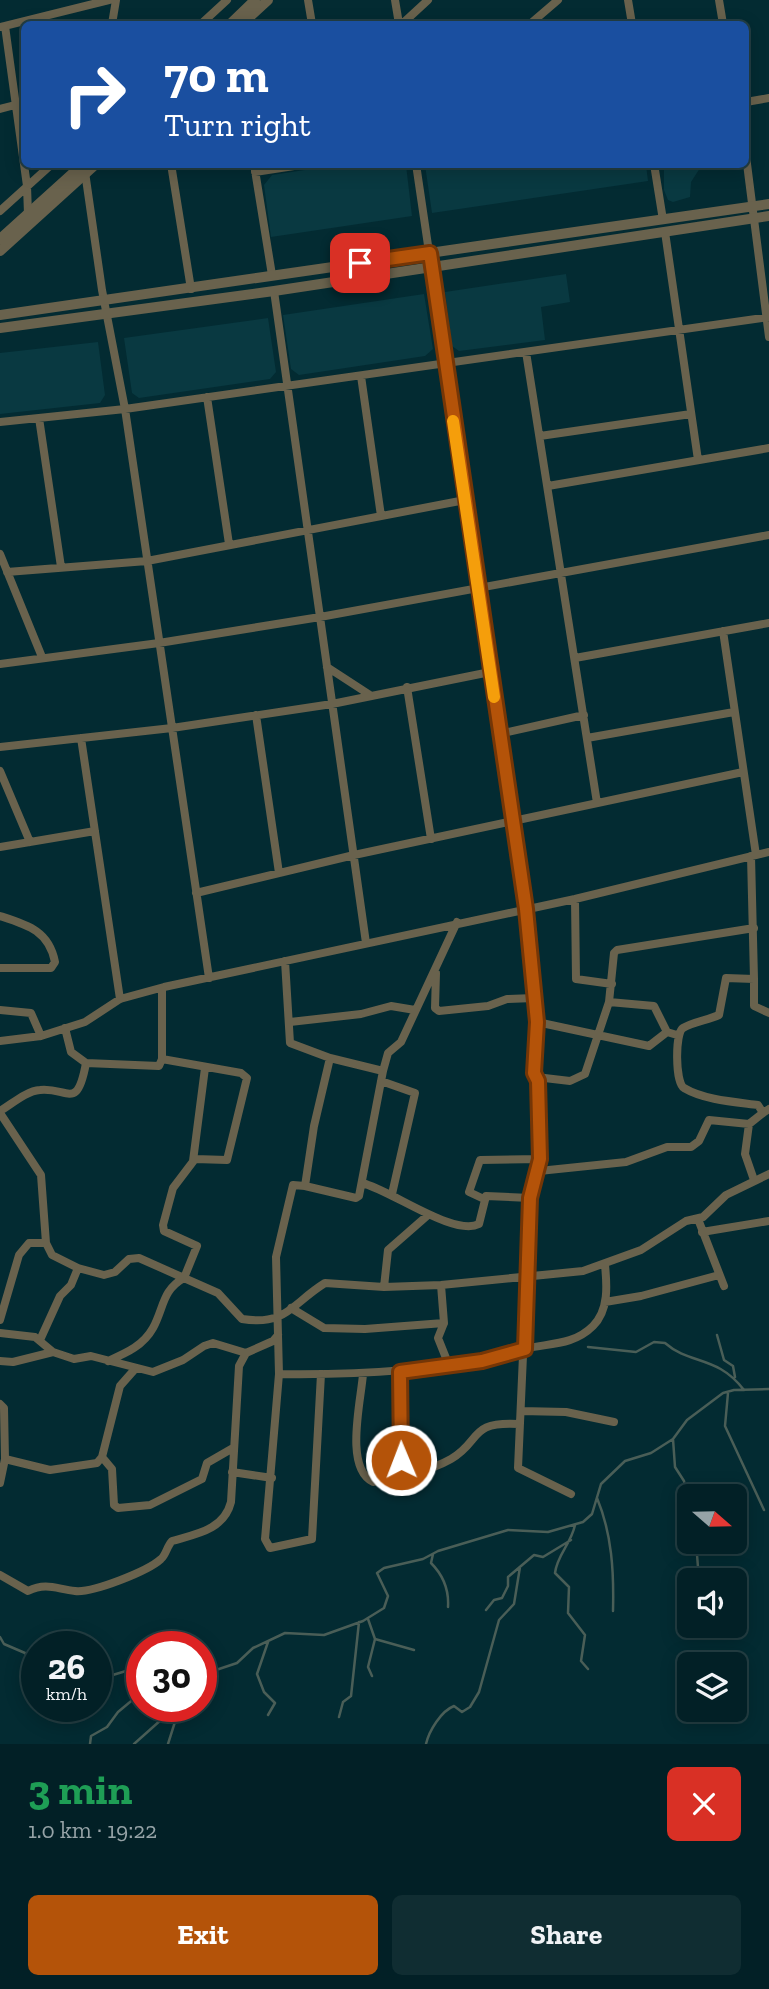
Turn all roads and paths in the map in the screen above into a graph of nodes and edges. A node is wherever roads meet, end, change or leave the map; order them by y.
1 (110, 0) edge
2 (116, 0) edge
3 (227, 0) edge
4 (256, 0) edge
5 (268, 0) edge
6 (308, 0) edge
7 (395, 0) edge
8 (428, 0) edge
9 (628, 0) edge
10 (719, 0) edge
11 (554, 1) edge
12 (21, 21) edge
13 (23, 21) edge
14 (112, 21) edge
15 (204, 21) edge
16 (233, 21) edge
17 (245, 21) edge
18 (312, 21) edge
19 (400, 21) edge
20 (404, 21) edge
21 (533, 21) edge
22 (632, 21) edge
23 (722, 21) edge
24 (2, 26) edge
25 (769, 98) edge
26 (749, 101) edge
27 (15, 105) junction
28 (0, 109) edge
29 (21, 146) edge
30 (24, 168) edge
31 (47, 168) edge
32 (84, 168) edge
33 (172, 168) edge
34 (255, 168) edge
35 (417, 168) edge
36 (655, 168) edge
37 (748, 168) edge
38 (27, 186) junction
39 (769, 204) edge
40 (754, 206) junction
41 (0, 211) edge
42 (28, 214) junction
43 (769, 216) edge
44 (755, 218) junction
45 (663, 220) junction
46 (665, 232) junction
47 (0, 239) edge
48 (0, 251) edge
49 (430, 253) junction
50 (432, 266) junction
51 (272, 275) junction
52 (191, 289) junction
53 (274, 291) junction
54 (104, 299) junction
55 (106, 312) junction
56 (0, 315) edge
57 (767, 317) edge
58 (0, 328) edge
59 (677, 330) junction
60 (769, 337) edge
61 (526, 352) junction
62 (444, 364) junction
63 (361, 376) junction
64 (286, 386) junction
65 (207, 397) junction
66 (125, 409) junction
67 (691, 414) junction
68 (39, 418) junction
69 (0, 422) edge
70 (540, 436) junction
71 (769, 448) edge
72 (698, 460) junction
73 (548, 486) junction
74 (465, 500) junction
75 (381, 516) junction
76 (307, 530) junction
77 (769, 535) edge
78 (229, 544) junction
79 (0, 554) edge
80 (147, 561) junction
81 (61, 567) junction
82 (561, 571) junction
83 (7, 572) junction
84 (478, 587) junction
85 (320, 617) junction
86 (769, 623) edge
87 (723, 631) junction
88 (159, 643) junction
89 (42, 657) junction
90 (575, 658) junction
91 (0, 664) edge
92 (327, 667) junction
93 (491, 672) junction
94 (407, 687) junction
95 (370, 695) junction
96 (332, 704) junction
97 (734, 712) junction
98 (256, 715) junction
99 (584, 715) junction
100 (172, 728) junction
101 (499, 734) junction
102 (81, 738) junction
103 (587, 738) junction
104 (0, 747) edge
105 (0, 771) edge
106 (743, 772) junction
107 (597, 803) junction
108 (512, 822) junction
109 (95, 831) junction
110 (431, 839) junction
111 (30, 842) junction
112 (0, 847) edge
113 (769, 852) edge
114 (354, 855) junction
115 (754, 855) junction
116 (279, 873) junction
117 (197, 893) junction
118 (575, 899) junction
119 (526, 909) junction
120 (0, 916) edge
121 (457, 922) junction
122 (754, 928) junction
123 (366, 943) junction
124 (285, 961) junction
125 (436, 967) junction
126 (0, 968) edge
127 (209, 978) junction
128 (754, 979) junction
129 (612, 984) junction
130 (162, 988) junction
131 (120, 999) junction
132 (534, 999) junction
133 (608, 1002) junction
134 (0, 1010) edge
135 (415, 1010) junction
136 (769, 1013) edge
137 (290, 1021) junction
138 (537, 1022) junction
139 (65, 1028) junction
140 (667, 1032) junction
141 (677, 1035) junction
142 (41, 1036) junction
143 (600, 1036) junction
144 (0, 1041) edge
145 (330, 1058) junction
146 (162, 1059) junction
147 (86, 1063) junction
148 (205, 1068) junction
149 (383, 1071) junction
150 (536, 1077) junction
151 (381, 1082) junction
152 (766, 1111) edge
153 (0, 1112) edge
154 (749, 1124) junction
155 (540, 1159) junction
156 (193, 1161) junction
157 (539, 1171) junction
158 (769, 1174) edge
159 (754, 1180) junction
160 (362, 1183) junction
161 (305, 1186) junction
162 (392, 1194) junction
163 (530, 1198) junction
164 (484, 1199) junction
165 (428, 1215) junction
166 (698, 1219) junction
167 (769, 1221) edge
168 (702, 1232) junction
169 (46, 1243) junction
170 (605, 1265) junction
171 (78, 1268) junction
172 (719, 1275) junction
173 (184, 1278) junction
174 (526, 1279) junction
175 (440, 1285) junction
176 (724, 1286) dead end
177 (384, 1287) junction
178 (605, 1303) junction
179 (291, 1308) junction
180 (0, 1320) edge
181 (277, 1320) junction
182 (444, 1323) junction
183 (0, 1333) edge
184 (278, 1335) junction
185 (40, 1340) junction
186 (525, 1349) junction
187 (53, 1352) junction
188 (246, 1353) junction
189 (0, 1361) edge
190 (108, 1361) junction
191 (448, 1363) junction
192 (135, 1369) junction
193 (400, 1372) junction
194 (279, 1374) junction
195 (321, 1374) junction
196 (363, 1374) junction
197 (0, 1404) edge
198 (521, 1411) junction
199 (614, 1422) dead end
200 (519, 1424) junction
201 (233, 1448) junction
202 (102, 1457) junction
203 (5, 1459) junction
204 (232, 1472) junction
205 (409, 1474) junction
206 (272, 1478) junction
207 (0, 1483) edge
208 (571, 1494) dead end
209 (0, 1574) edge

1 - 13 street
2 - 14 street
3 - 15 street
4 - 16 street
5 - 17 street
6 - 18 street
7 - 19 street
8 - 20 street
9 - 22 street
10 - 23 street
11 - 21 street
12 - 24 street
24 - 27 street
25 - 26 street
27 - 28 street
27 - 29 street
30 - 38 street
31 - 38 street
32 - 42 street
32 - 48 street
32 - 54 street
33 - 52 street
34 - 51 street
35 - 49 street
36 - 45 street
37 - 40 street
38 - 41 street
38 - 42 street
39 - 40 street
40 - 44 street
40 - 45 street
42 - 47 street
43 - 44 street
44 - 46 street
44 - 57 street
45 - 49 street
46 - 50 street
46 - 59 street
49 - 50 street
49 - 51 street
50 - 53 street
50 - 62 street
51 - 52 street
52 - 54 street
53 - 55 street
53 - 64 street
54 - 55 street
54 - 56 street
55 - 58 street
55 - 66 street
57 - 59 street
57 - 60 street
59 - 61 street
59 - 67 street
61 - 62 street
61 - 70 street
62 - 63 street
62 - 74 street
63 - 64 street
63 - 75 street
64 - 65 street
64 - 76 street
65 - 66 street
65 - 78 street
66 - 68 street
66 - 80 street
67 - 70 street
67 - 72 street
68 - 69 street
68 - 81 street
70 - 73 street
71 - 72 street
72 - 73 street
73 - 82 street
74 - 75 street
74 - 84 street
75 - 76 street
76 - 78 street
76 - 85 street
77 - 82 street
78 - 80 street
79 - 83 street
80 - 81 street
80 - 88 street
81 - 83 street
82 - 84 street
82 - 90 street
83 - 89 street
84 - 85 street
84 - 93 street
85 - 88 street
85 - 92 street
86 - 87 street
87 - 90 street
87 - 97 street
88 - 89 street
88 - 100 street
89 - 91 street
90 - 99 street
92 - 95 street
92 - 96 street
93 - 94 street
93 - 101 street
94 - 95 street
94 - 110 street
95 - 96 street
96 - 98 street
96 - 114 street
97 - 103 street
97 - 106 street
98 - 100 street
98 - 116 street
99 - 101 street
99 - 103 street
100 - 102 street
100 - 117 street
101 - 108 street
102 - 104 street
102 - 109 street
103 - 107 street
105 - 111 street
106 - 107 street
106 - 115 street
107 - 108 street
108 - 110 street
108 - 119 street
109 - 111 street
109 - 131 street
110 - 114 street
111 - 112 street
113 - 115 street
114 - 116 street
114 - 123 street
115 - 118 street
115 - 122 street
116 - 117 street
117 - 127 street
118 - 119 street
118 - 129 street
119 - 121 street
119 - 132 street
120 - 126 street
121 - 123 street
121 - 125 street
122 - 128 street
122 - 129 street
123 - 124 street
124 - 127 street
124 - 137 street
125 - 132 street
125 - 135 street
127 - 130 street
128 - 136 street
128 - 141 street
129 - 133 street
130 - 131 street
130 - 146 street
131 - 139 street
132 - 138 street
133 - 140 street
133 - 143 street
134 - 142 street
135 - 137 street
135 - 149 street
137 - 145 street
138 - 143 street
138 - 150 street
139 - 142 street
139 - 147 street
140 - 141 street
140 - 143 street
141 - 152 street
142 - 144 street
143 - 150 street
145 - 149 street
145 - 161 street
146 - 147 street
146 - 148 street
147 - 153 street
148 - 156 street
148 - 156 street
149 - 151 street
150 - 155 street
151 - 160 street
151 - 162 street
152 - 154 street
153 - 169 street
154 - 157 street
154 - 159 street
155 - 157 street
155 - 164 street
156 - 173 street
157 - 163 street
158 - 159 street
159 - 166 street
160 - 161 street
160 - 162 street
161 - 181 street
162 - 165 street
163 - 164 street
163 - 174 street
164 - 165 street
165 - 177 street
166 - 168 street
166 - 170 street
167 - 168 street
168 - 172 street
169 - 171 street
169 - 180 street
170 - 174 street
170 - 178 street
171 - 173 street
171 - 185 street
172 - 176 street
172 - 178 street
173 - 181 street
173 - 190 street
174 - 175 street
174 - 186 street
175 - 177 street
175 - 182 street
177 - 179 street
178 - 186 street
179 - 181 street
179 - 182 street
181 - 184 street
182 - 191 street
183 - 185 street
184 - 188 street
184 - 194 street
185 - 187 street
186 - 191 street
186 - 198 street
187 - 189 street
187 - 190 street
188 - 192 street
188 - 201 street
190 - 192 street
191 - 193 street
192 - 202 street
193 - 196 street
193 - 205 street
194 - 195 street
194 - 206 street
195 - 196 street
195 - 206 street
196 - 205 street
197 - 203 street
198 - 199 street
198 - 200 street
200 - 205 street
200 - 208 street
201 - 202 street
201 - 204 street
202 - 203 street
203 - 207 street
204 - 206 street
204 - 209 street

